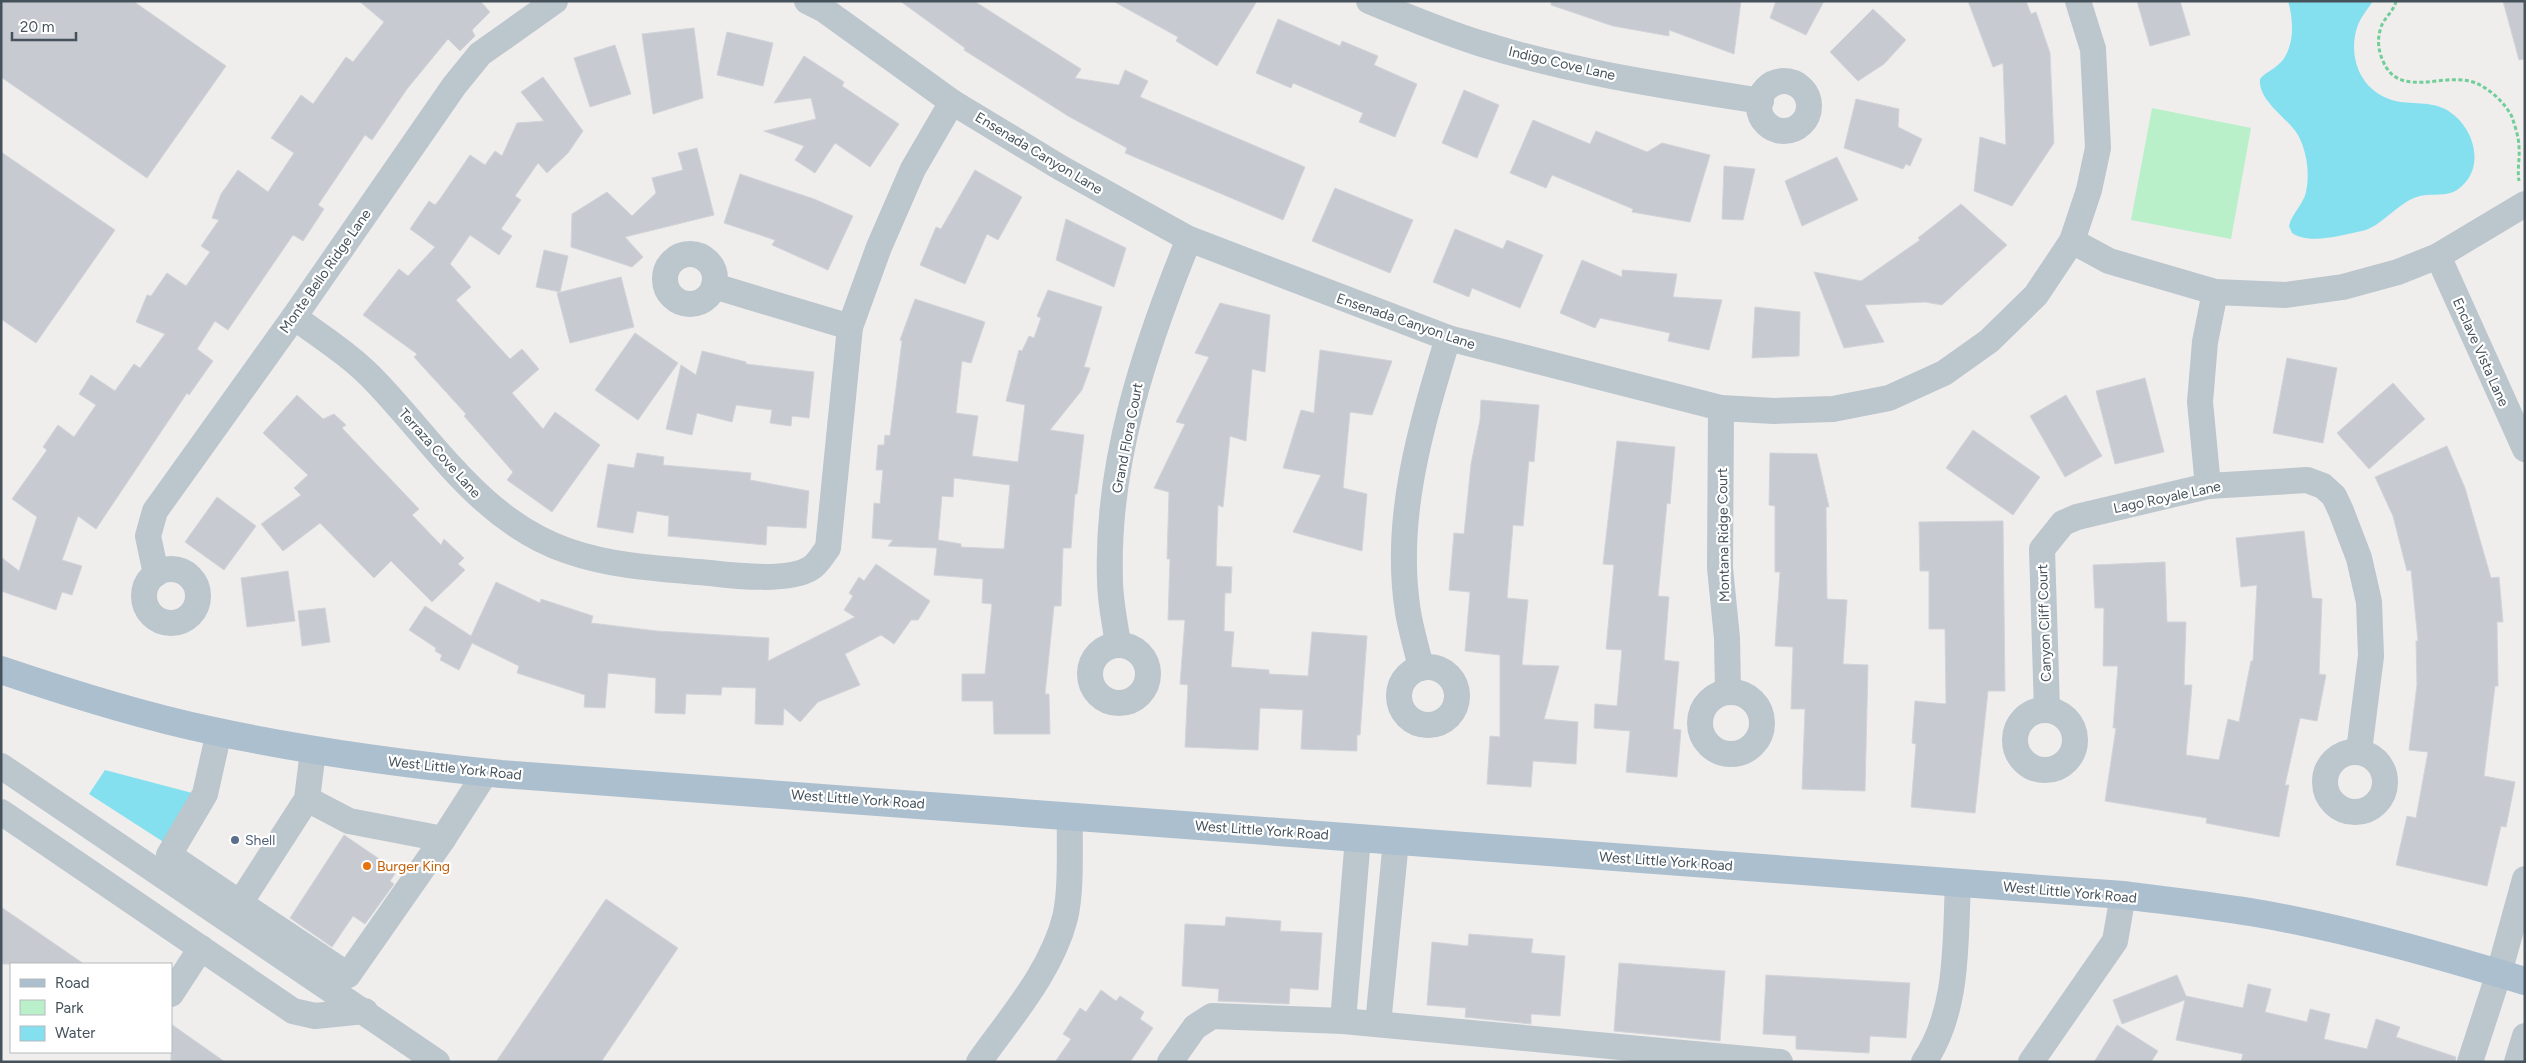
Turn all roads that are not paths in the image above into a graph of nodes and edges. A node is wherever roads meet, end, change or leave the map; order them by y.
1 (555, 1) edge
2 (807, 1) edge
3 (1369, 1) edge
4 (2078, 1) edge
5 (1425, 12) edge
6 (1761, 101) dead end
7 (952, 102) junction
8 (2525, 204) edge
9 (1189, 239) junction
10 (2072, 241) junction
11 (2438, 256) junction
12 (714, 286) dead end
13 (2215, 292) junction
14 (294, 317) junction
15 (850, 327) junction
16 (1448, 338) junction
17 (1721, 408) junction
18 (2525, 449) edge
19 (2208, 486) junction
20 (2049, 538) joint
21 (156, 574) dead end
22 (1118, 644) dead end
23 (1421, 668) dead end
24 (1, 670) edge
25 (1728, 692) dead end
26 (2047, 710) dead end
27 (219, 732) junction
28 (313, 751) junction
29 (2359, 751) dead end
30 (1, 766) edge
31 (486, 772) junction
32 (307, 799) junction
33 (1, 812) edge
34 (1070, 816) junction
35 (1358, 837) junction
36 (444, 839) junction
37 (1396, 841) junction
38 (2525, 879) edge
39 (1958, 883) junction
40 (2122, 895) junction
41 (240, 903) junction
42 (201, 948) junction
43 (2499, 973) junction
44 (2525, 981) edge
45 (172, 992) edge
46 (365, 1012) junction
47 (1343, 1021) junction
48 (1378, 1024) junction
49 (2525, 1036) edge
50 (411, 1052) edge
51 (1595, 1053) edge
52 (437, 1062) edge
53 (979, 1062) edge
54 (1170, 1062) edge
55 (1780, 1062) edge
56 (1924, 1062) edge
57 (2031, 1062) edge
58 (2470, 1062) edge
59 (2517, 1062) edge

1 - 14 street, Monte Bello Ridge Lane
2 - 7 street, Ensenada Canyon Lane
3 - 5 street, Indigo Cove Lane
4 - 10 street, Ensenada Canyon Lane
5 - 6 street, Indigo Cove Lane
7 - 9 street, Ensenada Canyon Lane
7 - 15 street
8 - 11 street
9 - 16 street, Ensenada Canyon Lane
9 - 22 street, Grand Flora Court
10 - 13 street
10 - 17 street, Ensenada Canyon Lane
11 - 13 street
11 - 18 street, Enclave Vista Lane
12 - 15 street
13 - 19 street
14 - 15 street, Terraza Cove Lane
14 - 21 street, Monte Bello Ridge Lane
16 - 17 street, Ensenada Canyon Lane
16 - 23 street
17 - 25 street, Montana Ridge Court
19 - 20 street, Lago Royale Lane
19 - 29 street, Lago Royale Lane
20 - 26 street, Canyon Cliff Court
24 - 27 main road, West Little York Road
27 - 28 main road, West Little York Road
27 - 41 street
28 - 31 main road, West Little York Road
28 - 32 street
30 - 46 street
31 - 34 main road, West Little York Road
31 - 36 street
32 - 36 street
32 - 41 street
33 - 42 street
34 - 35 main road, West Little York Road
34 - 53 street
35 - 37 main road, West Little York Road
35 - 47 street
36 - 41 street
37 - 39 main road, West Little York Road
37 - 48 street
38 - 43 street
39 - 40 main road, West Little York Road
39 - 56 street
40 - 43 main road, West Little York Road
40 - 57 street
42 - 45 street
42 - 46 street
43 - 44 main road, West Little York Road
43 - 58 street
46 - 50 street
47 - 48 street
47 - 54 street
48 - 51 street
49 - 59 street
50 - 52 street
51 - 55 street

